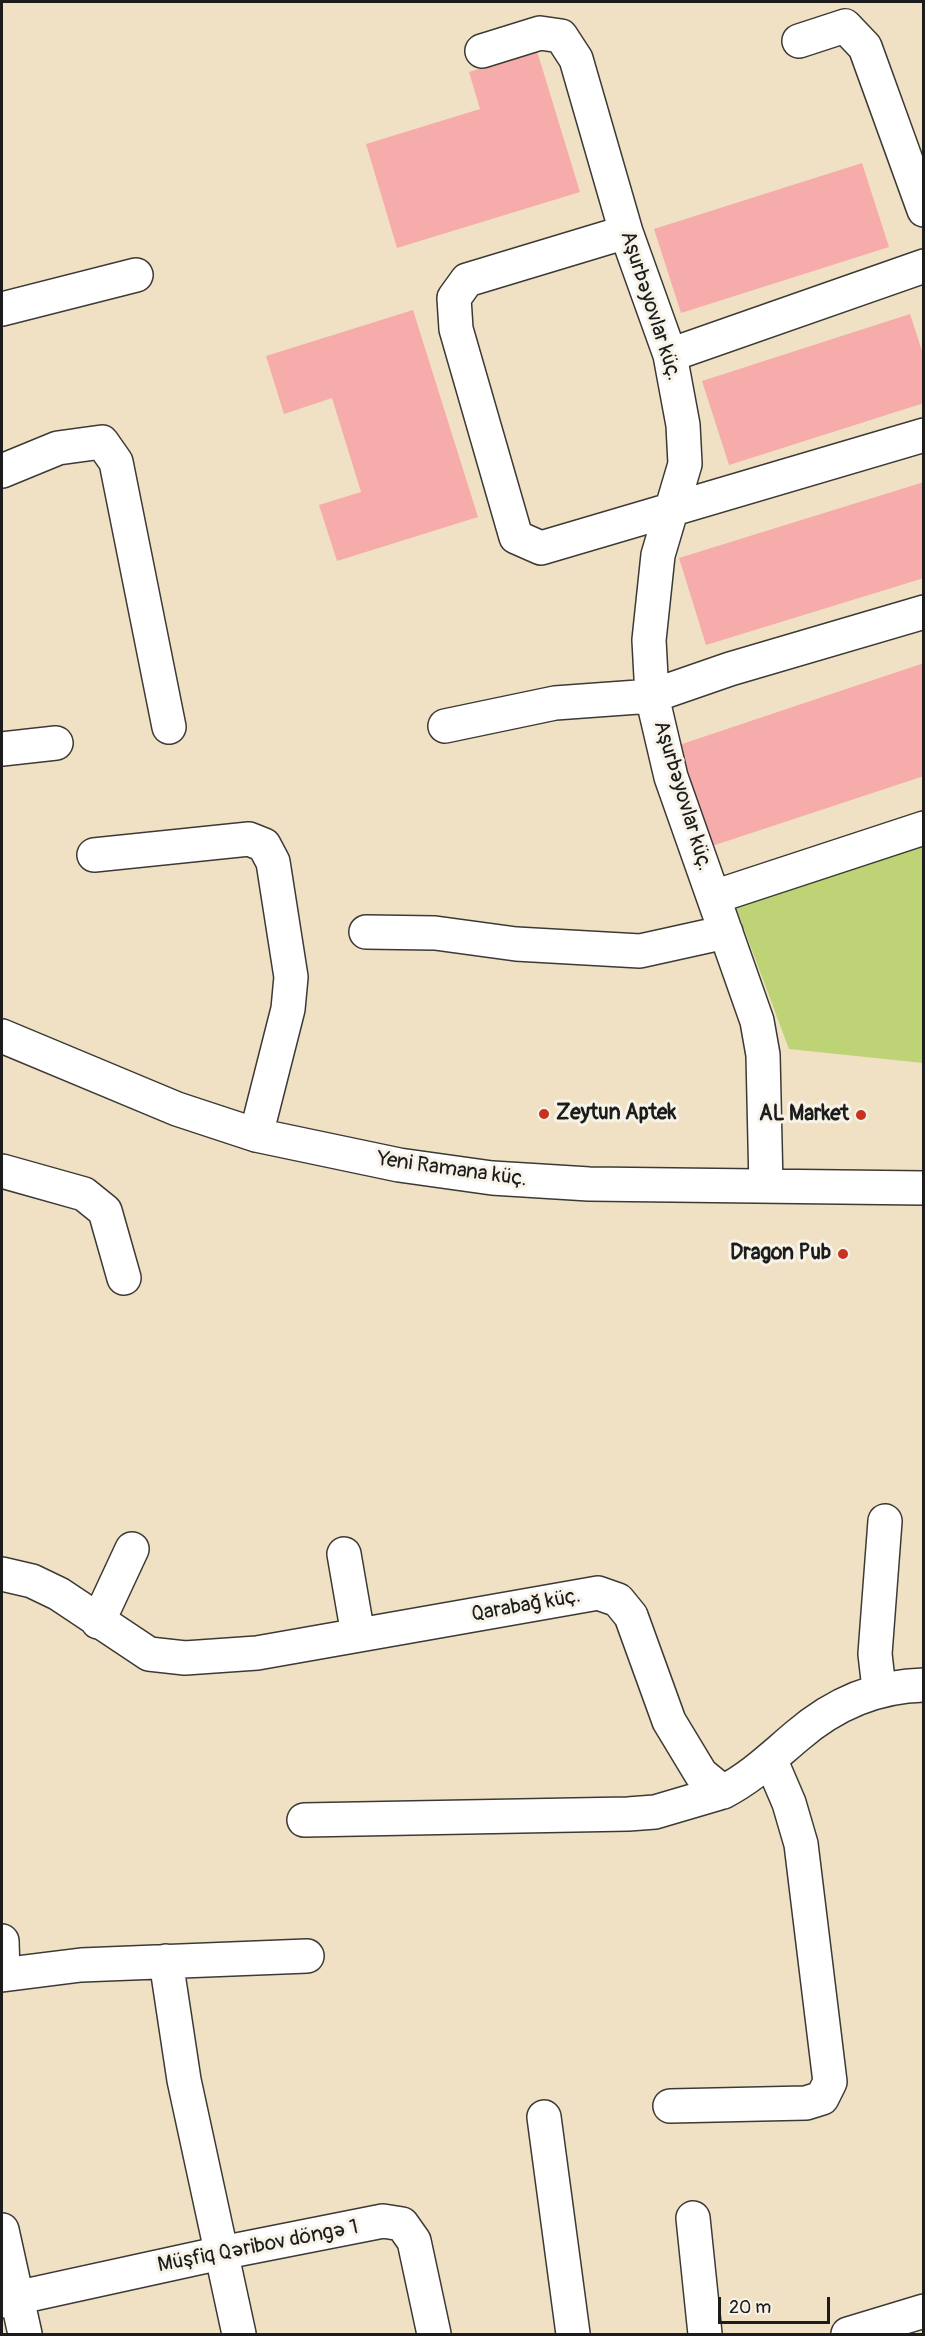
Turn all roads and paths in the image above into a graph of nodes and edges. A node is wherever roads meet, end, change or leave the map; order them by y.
1 (799, 41) dead end
2 (482, 51) dead end
3 (924, 210) edge
4 (626, 232) junction
5 (924, 266) edge
6 (136, 275) dead end
7 (2, 309) edge
8 (670, 355) junction
9 (924, 435) edge
10 (2, 471) edge
11 (674, 508) junction
12 (924, 612) edge
13 (652, 696) junction
14 (445, 726) dead end
15 (169, 727) dead end
16 (56, 743) dead end
17 (2, 749) edge
18 (924, 828) edge
19 (94, 855) dead end
20 (714, 897) junction
21 (366, 932) dead end
22 (726, 932) junction
23 (2, 1036) edge
24 (256, 1135) junction
25 (2, 1171) edge
26 (766, 1186) junction
27 (924, 1188) edge
28 (124, 1278) dead end
29 (885, 1521) dead end
30 (132, 1549) dead end
31 (344, 1554) dead end
32 (2, 1574) edge
33 (98, 1622) junction
34 (358, 1635) junction
35 (924, 1685) edge
36 (879, 1689) junction
37 (771, 1761) junction
38 (723, 1792) junction
39 (304, 1821) dead end
40 (2, 1941) edge
41 (307, 1956) dead end
42 (166, 1961) junction
43 (2, 1974) edge
44 (670, 2106) dead end
45 (544, 2117) dead end
46 (693, 2218) dead end
47 (2, 2230) edge
48 (221, 2253) junction
49 (9, 2299) edge
50 (924, 2311) edge
51 (25, 2334) edge
52 (239, 2334) edge
53 (434, 2334) edge
54 (573, 2334) edge
55 (705, 2334) edge
56 (848, 2334) edge

1 - 3 street
2 - 4 street, Aşurbəyovlar küç.
4 - 8 street, Aşurbəyovlar küç.
4 - 11 street
5 - 8 street
6 - 7 street
8 - 11 street, Aşurbəyovlar küç.
9 - 11 street
10 - 15 street
11 - 13 street, Aşurbəyovlar küç.
12 - 13 street
13 - 14 street
13 - 20 street, Aşurbəyovlar küç.
16 - 17 street
18 - 20 street
19 - 24 street
20 - 22 street, Aşurbəyovlar küç.
21 - 22 street
22 - 26 street, Aşurbəyovlar küç.
23 - 24 street, Yeni Ramana küç.
24 - 26 street, Yeni Ramana küç.
25 - 28 street
26 - 27 street, Yeni Ramana küç.
29 - 36 street
30 - 33 street
31 - 34 street
32 - 33 street, Qarabağ küç.
33 - 34 street, Qarabağ küç.
34 - 38 street, Qarabağ küç.
35 - 36 street
36 - 37 street
37 - 38 street
37 - 44 street
38 - 39 street
40 - 43 street
41 - 42 street
42 - 43 street
42 - 48 street
45 - 54 street
46 - 55 street
47 - 49 street
48 - 49 street, Müşfiq Qəribov döngə 1
48 - 52 street
48 - 53 street, Müşfiq Qəribov döngə 1
49 - 51 street
50 - 56 street

